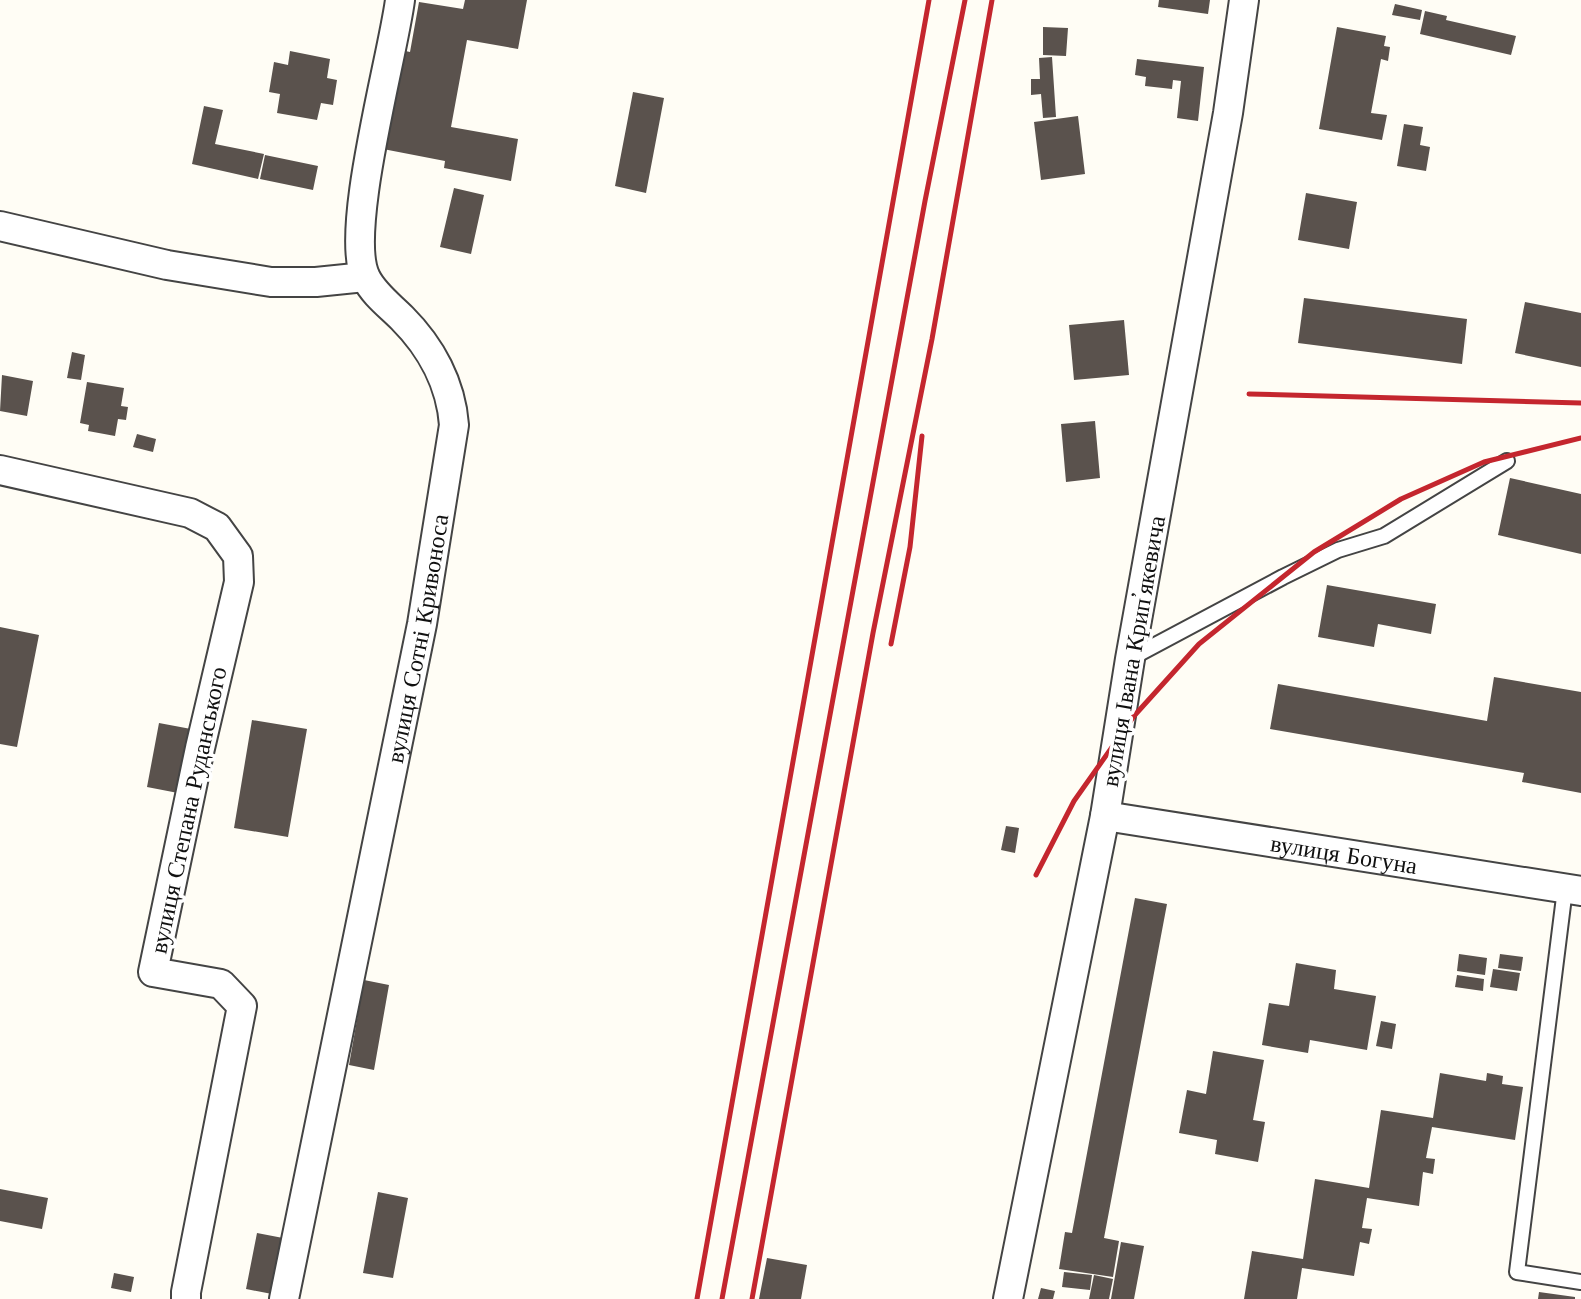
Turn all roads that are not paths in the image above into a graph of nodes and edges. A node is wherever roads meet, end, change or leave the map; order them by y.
1 (400, 0) edge
2 (1244, 0) edge
3 (0, 226) edge
4 (365, 277) junction
5 (1507, 461) dead end
6 (0, 470) edge
7 (1130, 659) junction
8 (1105, 816) junction
9 (1573, 890) edge
10 (1581, 1282) edge
11 (186, 1299) edge
12 (284, 1299) edge
13 (1008, 1299) edge

1 - 4 street
2 - 7 street, вулиця Івана Крипʼякевича
3 - 4 street
4 - 12 street, вулиця Сотні Кривоноса
5 - 7 lane
6 - 11 street, вулиця Степана Руданського
7 - 8 street, вулиця Івана Крипʼякевича
8 - 9 street, вулиця Богуна
8 - 13 street, вулиця Івана Крипʼякевича
9 - 10 lane

